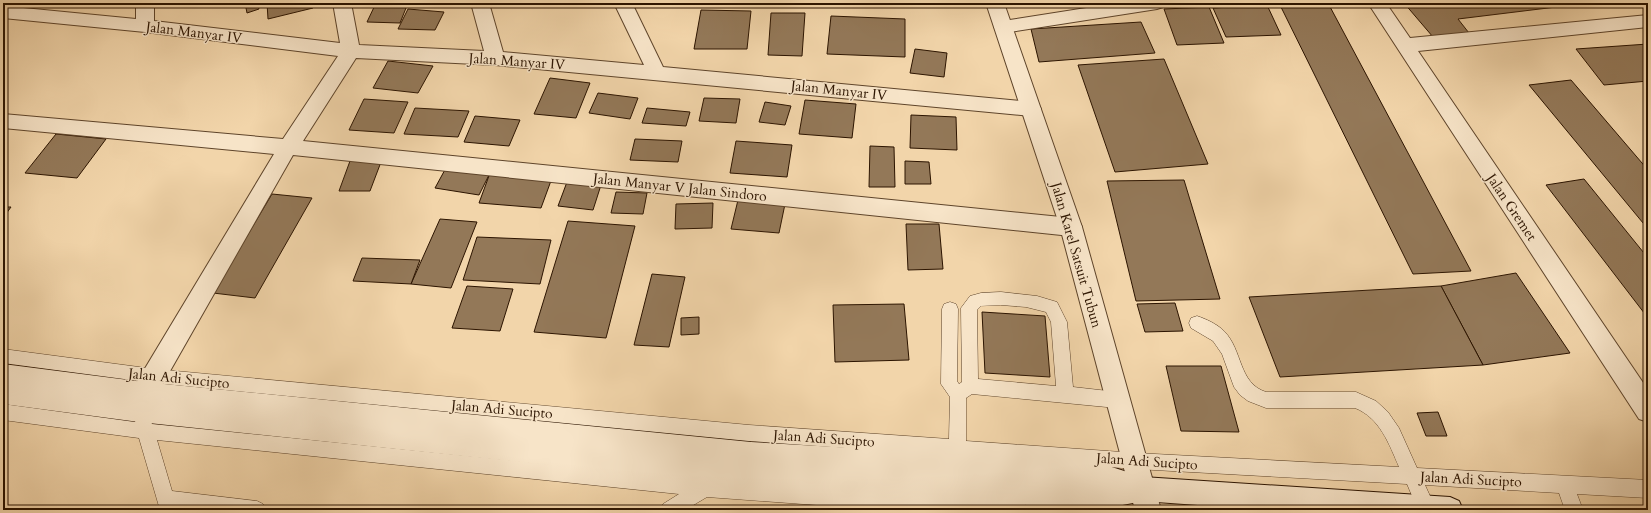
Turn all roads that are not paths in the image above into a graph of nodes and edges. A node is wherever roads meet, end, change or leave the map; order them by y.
1 (145, 3) edge
2 (342, 3) edge
3 (480, 3) edge
4 (623, 3) edge
5 (995, 3) edge
6 (1157, 3) edge
7 (1377, 3) edge
8 (3, 12) edge
9 (1648, 21) edge
10 (145, 26) junction
11 (1003, 27) junction
12 (1410, 45) dead end
13 (351, 51) junction
14 (495, 58) junction
15 (654, 66) dead end
16 (1031, 109) junction
17 (3, 121) edge
18 (288, 147) junction
19 (1071, 227) junction
20 (950, 308) dead end
21 (1197, 323) dead end
22 (3, 356) edge
23 (3, 375) edge
24 (964, 390) junction
25 (3, 393) edge
26 (1065, 394) junction
27 (1117, 400) junction
28 (146, 403) junction
29 (1648, 411) edge
30 (3, 412) edge
31 (957, 447) junction
32 (814, 448) junction
33 (724, 451) junction
34 (1136, 461) junction
35 (1412, 476) junction
36 (1565, 484) junction
37 (707, 487) junction
38 (1648, 489) edge
39 (1146, 500) edge
40 (167, 504) edge
41 (1342, 506) edge
42 (1439, 509) edge
43 (257, 510) edge
44 (668, 510) edge
45 (1019, 510) edge
46 (1574, 510) edge

1 - 10 street
2 - 13 street
3 - 14 street
4 - 15 street
5 - 11 street, Jalan Karel Satsuit Tubun
6 - 11 street
7 - 29 street, Jalan Gremet
8 - 10 street, Jalan Manyar IV
9 - 12 street
10 - 13 street, Jalan Manyar IV
11 - 16 street, Jalan Karel Satsuit Tubun
13 - 14 street, Jalan Manyar IV
13 - 18 street
14 - 16 street, Jalan Manyar IV
16 - 19 street, Jalan Karel Satsuit Tubun
17 - 18 street, Jalan Manyar V Jalan Sindoro
18 - 19 street, Jalan Manyar V Jalan Sindoro
18 - 28 street
19 - 27 street, Jalan Karel Satsuit Tubun
20 - 24 lane
21 - 35 lane
22 - 28 lane, Jalan Adi Sucipto
23 - 28 street, Jalan Adi Sucipto
24 - 26 lane
24 - 26 lane
24 - 31 lane
25 - 28 street, Jalan Adi Sucipto
26 - 27 lane
27 - 34 street, Jalan Karel Satsuit Tubun
28 - 30 lane, Jalan Adi Sucipto
28 - 33 street, Jalan Adi Sucipto
28 - 33 street, Jalan Adi Sucipto
28 - 37 lane, Jalan Adi Sucipto
28 - 40 lane
31 - 32 lane, Jalan Adi Sucipto
31 - 34 lane, Jalan Adi Sucipto
32 - 33 street, Jalan Adi Sucipto
32 - 39 street, Jalan Adi Sucipto
33 - 37 lane
33 - 39 street, Jalan Adi Sucipto
34 - 35 lane, Jalan Adi Sucipto
34 - 39 street, Jalan Karel Satsuit Tubun
35 - 36 lane, Jalan Adi Sucipto
35 - 42 lane
36 - 38 lane, Jalan Adi Sucipto
36 - 46 lane
37 - 44 lane
37 - 45 lane, Jalan Adi Sucipto
39 - 41 street, Jalan Adi Sucipto
40 - 43 lane
41 - 42 street, Jalan Adi Sucipto

